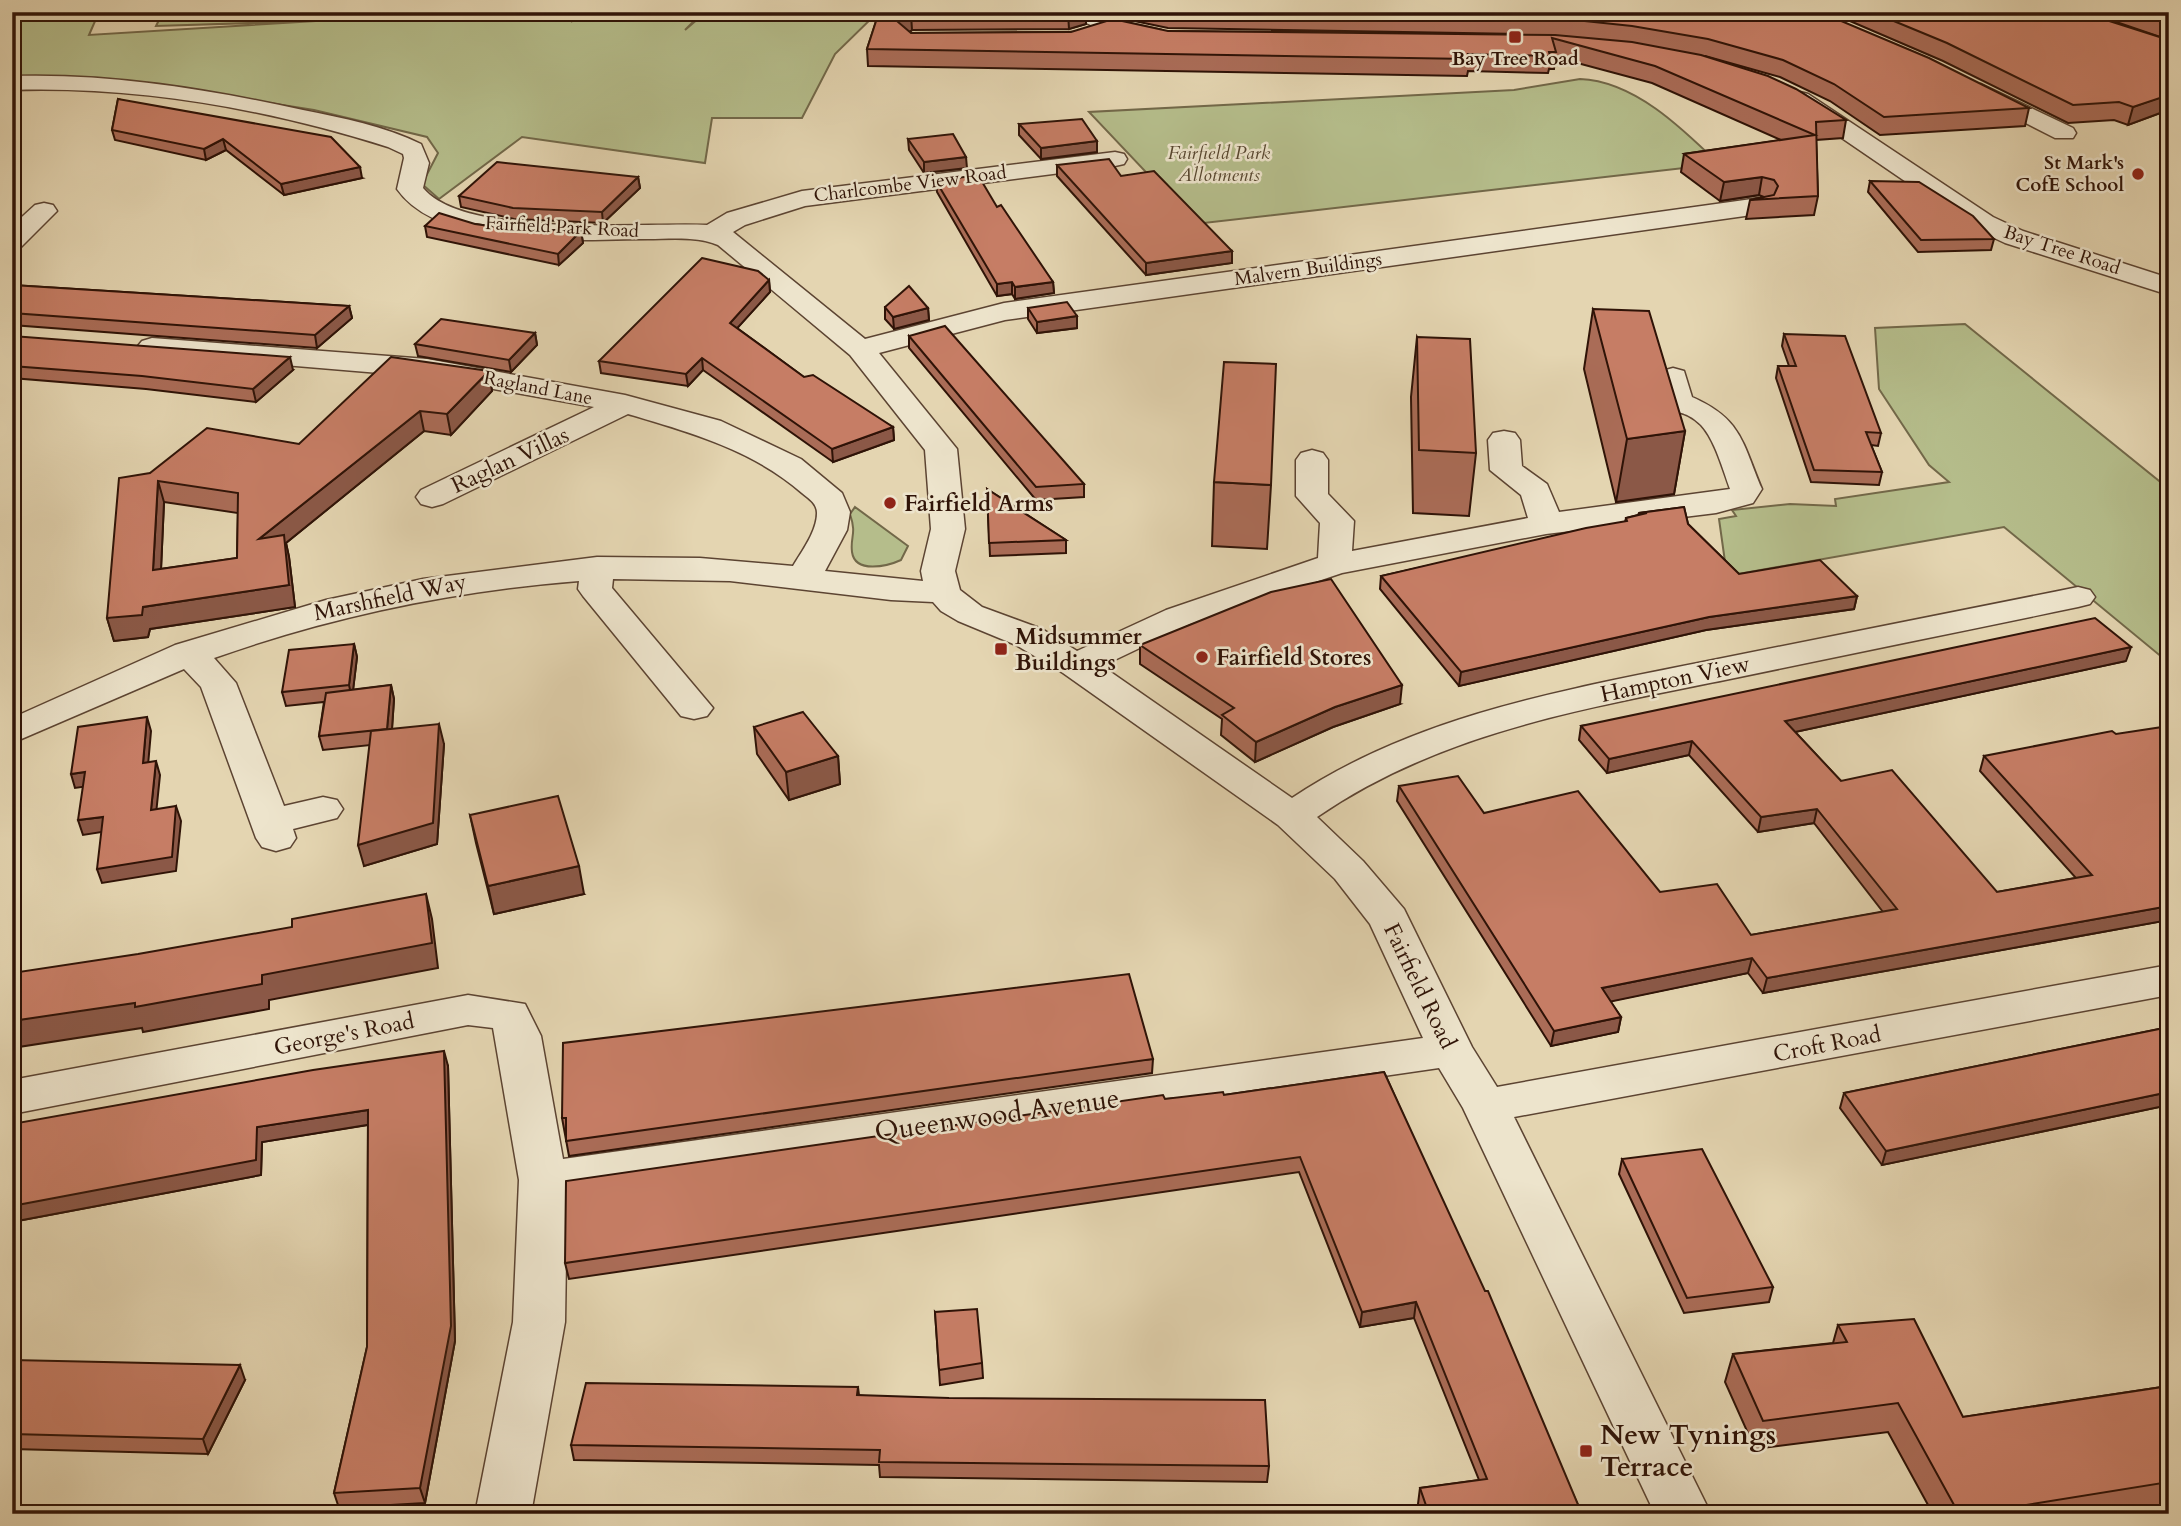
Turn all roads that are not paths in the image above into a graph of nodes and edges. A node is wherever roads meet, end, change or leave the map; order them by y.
1 (1081, 12) edge
2 (1112, 26) junction
3 (1082, 37) edge
4 (1179, 39) edge
5 (1957, 80) edge
6 (12, 83) edge
7 (1775, 86) edge
8 (2064, 133) dead end
9 (1115, 159) dead end
10 (1759, 206) edge
11 (44, 211) dead end
12 (712, 233) junction
13 (12, 241) edge
14 (2169, 287) edge
15 (121, 345) edge
16 (860, 349) junction
17 (1673, 377) dead end
18 (625, 404) junction
19 (1504, 440) dead end
20 (1312, 460) dead end
21 (432, 497) dead end
22 (1546, 524) junction
23 (1335, 564) junction
24 (597, 567) junction
25 (804, 578) junction
26 (943, 591) junction
27 (2078, 597) dead end
28 (188, 653) junction
29 (1076, 665) junction
30 (694, 708) dead end
31 (12, 732) edge
32 (323, 809) dead end
33 (1292, 816) junction
34 (2169, 980) edge
35 (1451, 1050) junction
36 (12, 1097) edge
37 (1485, 1106) junction
38 (543, 1180) junction
39 (503, 1514) edge
40 (1683, 1514) edge

1 - 2 street
2 - 3 street
2 - 4 street
5 - 8 street
6 - 12 street, Fairfield Park Road
7 - 14 street, Bay Tree Road
9 - 12 street, Charlcombe View Road
10 - 16 street, Malvern Buildings
11 - 13 street
12 - 16 street
15 - 18 street, Ragland Lane
16 - 26 street
17 - 22 street
18 - 21 street, Raglan Villas
18 - 25 street, Ragland Lane
19 - 22 street
20 - 23 street
22 - 23 street
23 - 29 street
24 - 25 street, Marshfield Way
24 - 28 street, Marshfield Way
24 - 30 street
25 - 26 street, Marshfield Way
26 - 29 street, Fairfield Road
27 - 33 street, Hampton View
28 - 31 street, Marshfield Way
28 - 32 street
29 - 33 street, Fairfield Road
33 - 35 street, Fairfield Road
34 - 37 street, Croft Road
35 - 37 street, Fairfield Road
35 - 38 street, Queenwood Avenue
36 - 38 street, George's Road
37 - 40 street, Fairfield Road
38 - 39 street

